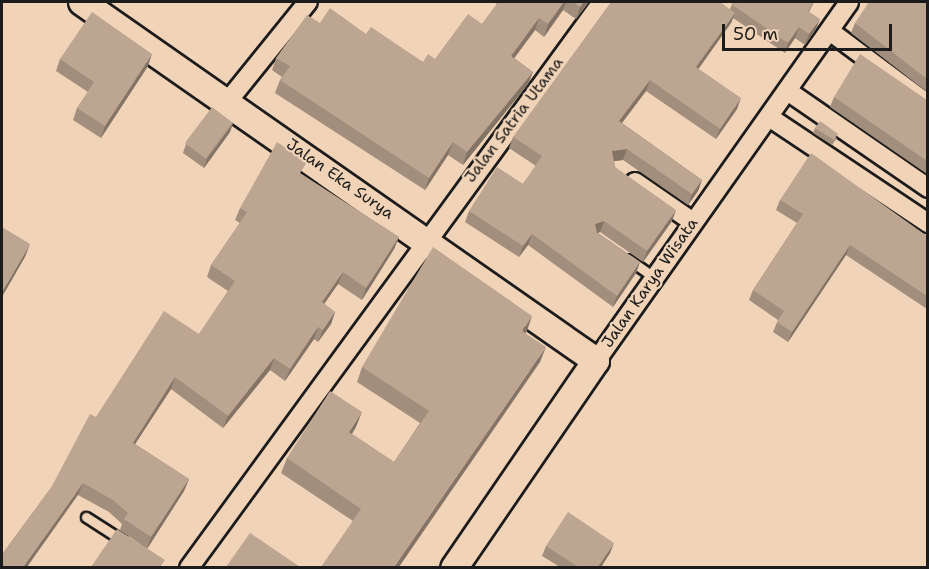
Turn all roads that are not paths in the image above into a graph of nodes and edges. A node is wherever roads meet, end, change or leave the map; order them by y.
1 (309, 2) edge
2 (602, 2) edge
3 (849, 2) edge
4 (96, 5) edge
5 (831, 32) junction
6 (789, 92) junction
7 (228, 101) junction
8 (927, 104) edge
9 (769, 117) junction
10 (617, 169) edge
11 (927, 188) edge
12 (693, 222) junction
13 (927, 223) edge
14 (426, 239) junction
15 (619, 254) edge
16 (655, 278) junction
17 (596, 361) junction
18 (86, 517) dead end
19 (135, 548) edge
20 (189, 567) edge
21 (454, 567) edge

1 - 7 street
2 - 14 street, Jalan Satria Utama
3 - 5 street, Jalan Karya Wisata
4 - 7 street, Jalan Eka Surya
5 - 6 street, Jalan Karya Wisata
5 - 8 street
6 - 9 street, Jalan Karya Wisata
6 - 11 street
7 - 14 street, Jalan Eka Surya
9 - 12 street, Jalan Karya Wisata
9 - 13 street
10 - 12 street
12 - 16 street, Jalan Karya Wisata
14 - 17 street, Jalan Eka Surya
14 - 20 street, Jalan Satria Utama
15 - 16 lane
16 - 17 street, Jalan Karya Wisata
17 - 21 street, Jalan Karya Wisata
18 - 19 lane

